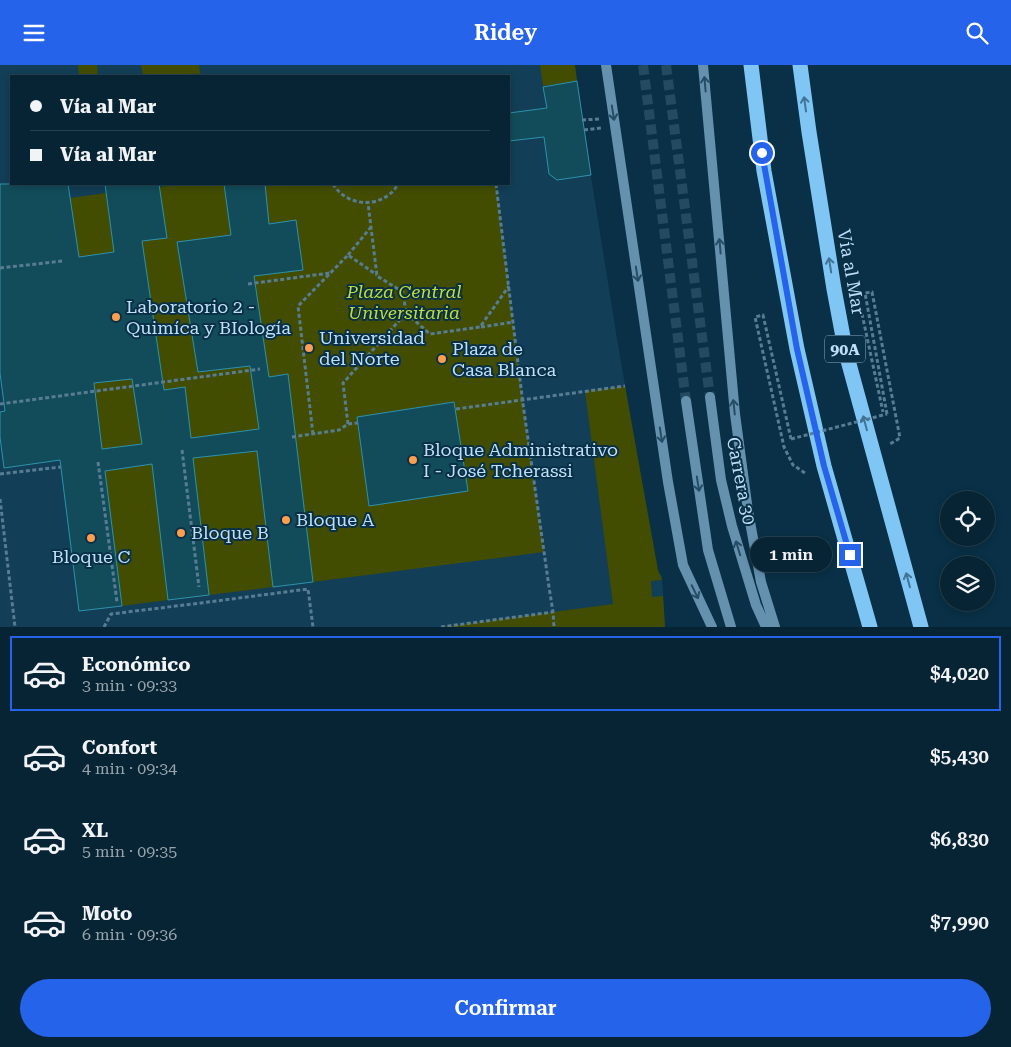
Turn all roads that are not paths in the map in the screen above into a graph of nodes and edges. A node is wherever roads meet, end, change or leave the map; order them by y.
1 (606, 65) edge
2 (703, 65) edge
3 (751, 65) edge
4 (800, 65) edge
5 (710, 397) tunnel mouth
6 (686, 401) tunnel mouth
7 (712, 627) edge
8 (731, 627) edge
9 (766, 627) edge
10 (775, 627) edge
11 (870, 627) edge
12 (921, 627) edge

1 -> 7 main road
10 -> 2 main road
3 - 11 highway, 90A
12 -> 4 highway, Vía al Mar / 90A
9 -> 5 main road, Carrera 30
6 -> 8 main road

